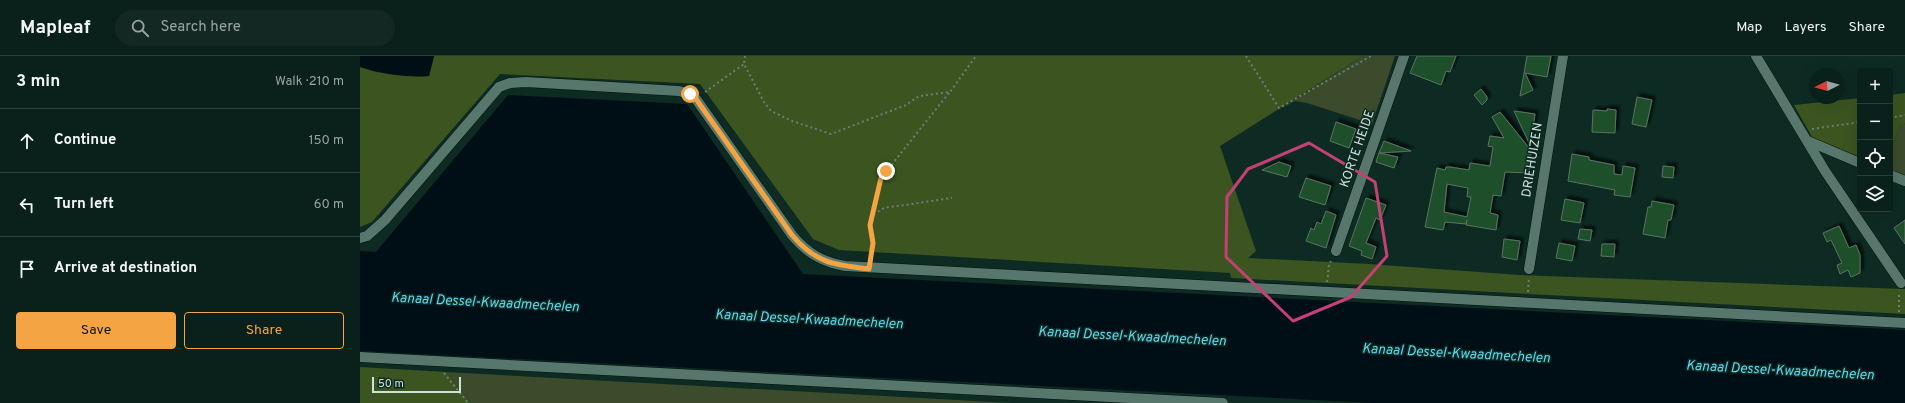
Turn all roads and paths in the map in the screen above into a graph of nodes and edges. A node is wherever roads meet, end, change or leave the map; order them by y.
1 (745, 56) edge
2 (976, 56) edge
3 (1246, 56) edge
4 (1371, 56) edge
5 (1404, 56) edge
6 (1563, 56) edge
7 (1756, 56) edge
8 (744, 64) junction
9 (950, 92) junction
10 (696, 99) junction
11 (1905, 115) edge
12 (1893, 117) edge
13 (1857, 122) edge
14 (1800, 131) junction
15 (1808, 141) junction
16 (1857, 162) edge
17 (1892, 176) edge
18 (1905, 182) edge
19 (952, 198) dead end
20 (874, 214) junction
21 (360, 238) edge
22 (1336, 251) joint
23 (869, 269) junction
24 (1529, 269) joint
25 (1901, 283) joint
26 (1326, 291) junction
27 (1528, 303) junction
28 (1902, 323) edge
29 (360, 357) edge
30 (438, 360) junction
31 (468, 403) edge
32 (1223, 403) edge

1 - 8 path
2 - 9 path
3 - 4 path
5 - 22 street, KORTE HEIDE
6 - 24 street, DRIEHUIZEN
7 - 14 street
8 - 9 path
8 - 10 path
9 - 20 path
10 - 21 street
10 - 23 street
11 - 12 path
13 - 14 path
14 - 15 street
15 - 16 street
15 - 25 street
17 - 18 street
19 - 20 path
20 - 23 path
22 - 26 path
23 - 26 street
24 - 27 path
25 - 28 path
26 - 27 street
27 - 28 street
29 - 30 street
30 - 31 path
30 - 32 street

